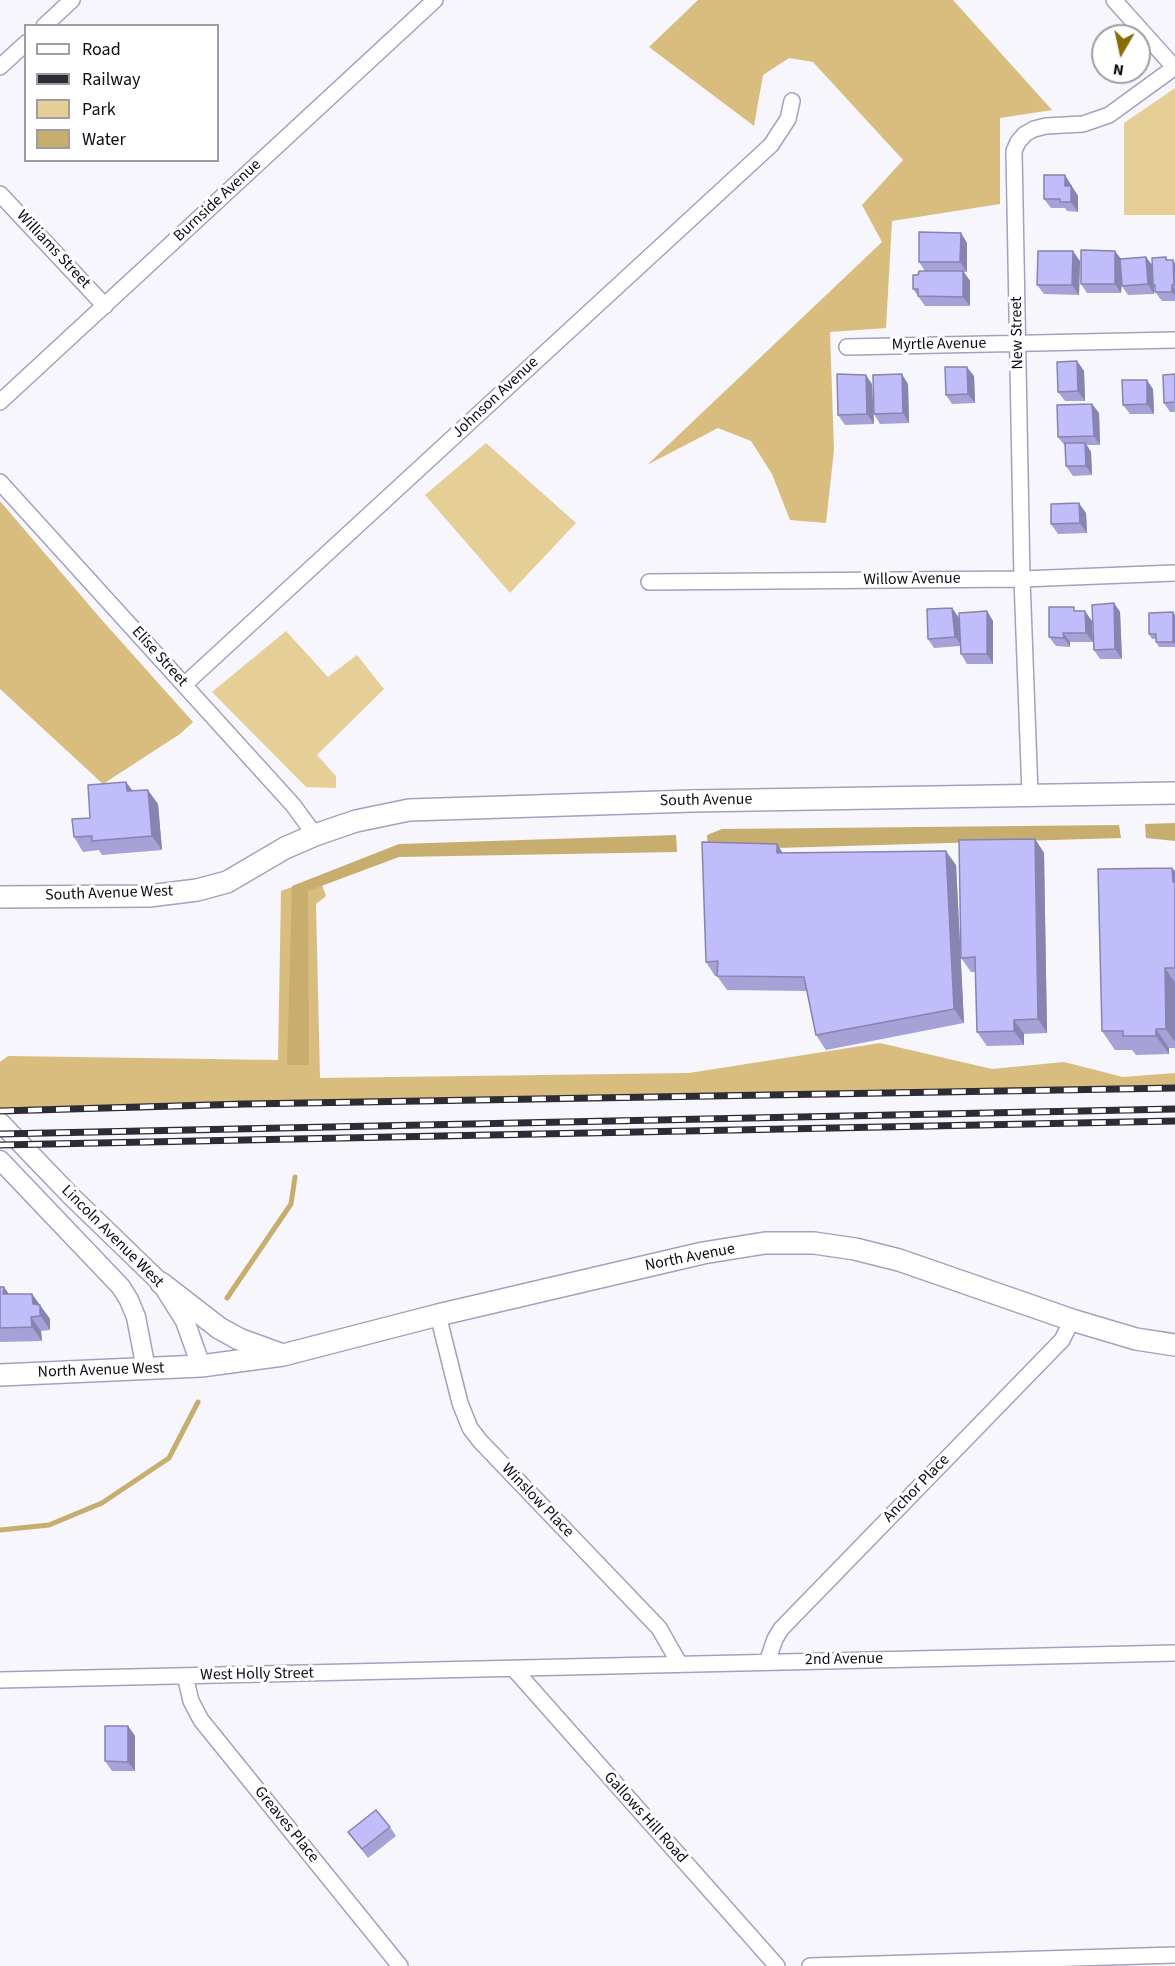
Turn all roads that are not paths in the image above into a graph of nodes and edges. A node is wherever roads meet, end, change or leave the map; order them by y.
1 (72, 0) edge
2 (435, 0) edge
3 (1114, 0) edge
4 (46, 24) edge
5 (24, 45) edge
6 (0, 67) edge
7 (1175, 67) edge
8 (792, 101) dead end
9 (0, 194) edge
10 (105, 306) junction
11 (1175, 340) edge
12 (1018, 344) junction
13 (847, 347) dead end
14 (0, 402) edge
15 (0, 482) edge
16 (1175, 573) edge
17 (1022, 579) junction
18 (649, 582) dead end
19 (184, 685) junction
20 (1175, 793) edge
21 (1030, 794) junction
22 (315, 835) junction
23 (250, 869) joint
24 (0, 897) edge
25 (0, 1122) edge
26 (0, 1160) edge
27 (161, 1283) junction
28 (438, 1315) junction
29 (1072, 1320) junction
30 (1175, 1345) edge
31 (284, 1355) junction
32 (201, 1366) junction
33 (146, 1369) junction
34 (0, 1375) edge
35 (1175, 1653) edge
36 (767, 1662) junction
37 (679, 1663) junction
38 (514, 1669) junction
39 (185, 1676) junction
40 (0, 1680) edge
41 (1175, 1955) edge
42 (400, 1966) edge
43 (777, 1966) edge
44 (810, 1966) edge

1 - 4 street
2 - 10 street, Burnside Avenue
3 - 7 street, New Street
5 - 6 street
7 - 12 street, New Street
8 - 19 street, Johnson Avenue
9 - 10 street, Williams Street
10 - 14 street, Burnside Avenue
11 - 12 street, Myrtle Avenue
12 - 13 street, Myrtle Avenue
12 - 17 street, New Street
15 - 19 street, Elise Street
16 - 17 street, Willow Avenue
17 - 18 street, Willow Avenue
17 - 21 street, New Street
19 - 22 street, Elise Street
20 - 21 main road, South Avenue
21 - 22 main road, South Avenue
22 - 23 main road, South Avenue
23 - 24 main road, South Avenue West
25 - 27 street, Lincoln Avenue West
26 - 33 street, Lincoln Avenue West
27 - 31 main road
27 - 32 street, Lincoln Avenue West
28 - 29 main road, North Avenue
28 - 31 main road, North Avenue
28 - 37 street, Winslow Place
29 - 30 main road, North Avenue
29 - 36 street, Anchor Place
31 - 32 main road, North Avenue
32 - 33 main road, North Avenue West
33 - 34 main road, North Avenue West
35 - 36 street, 2nd Avenue
36 - 37 street, 2nd Avenue
37 - 38 street, 2nd Avenue
38 - 39 street, West Holly Street
38 - 43 street, Gallows Hill Road
39 - 40 street, West Holly Street
39 - 42 street, Greaves Place
41 - 44 street

